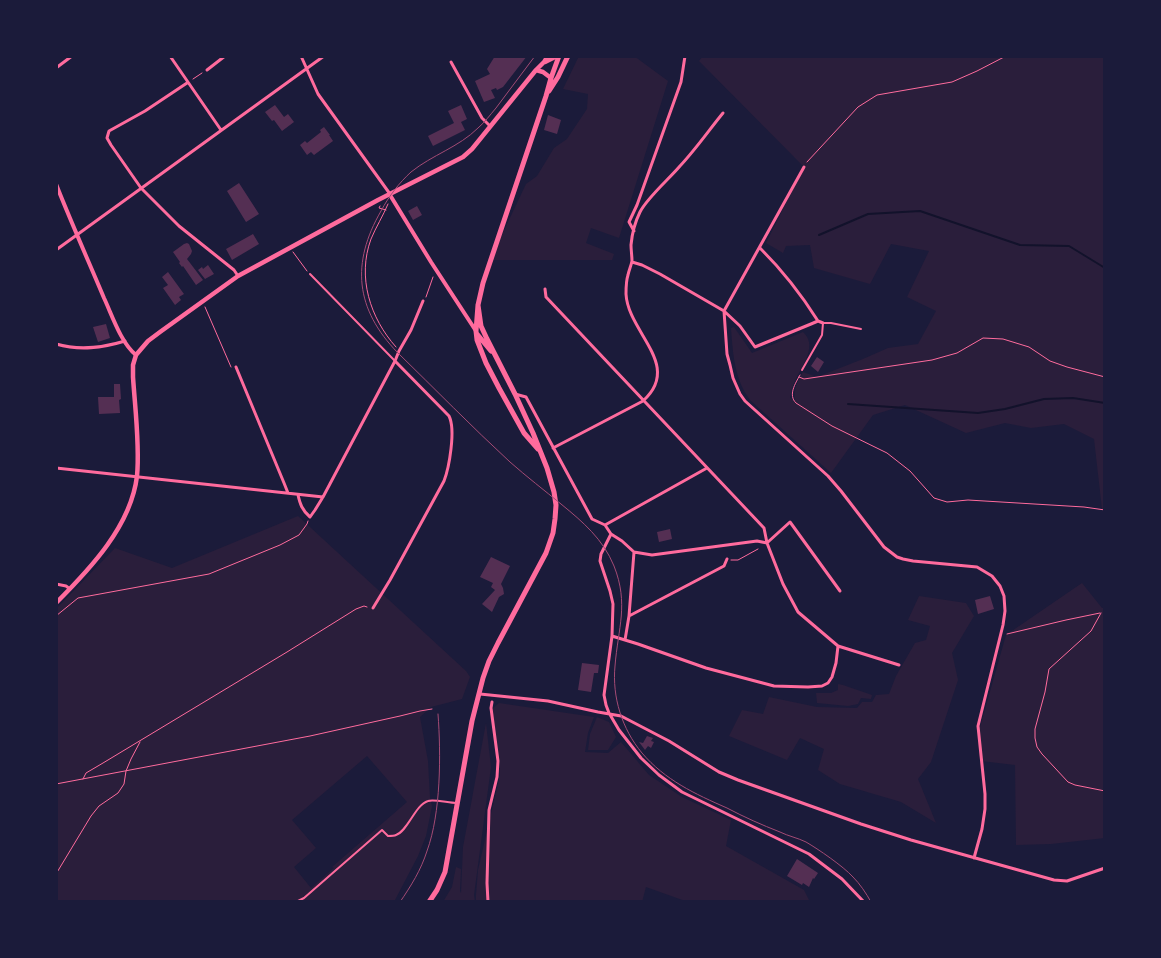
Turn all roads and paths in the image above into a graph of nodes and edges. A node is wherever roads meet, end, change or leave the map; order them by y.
1 (72, 56) edge
2 (170, 56) edge
3 (225, 56) edge
4 (301, 56) edge
5 (324, 56) edge
6 (548, 56) edge
7 (558, 56) edge
8 (568, 56) edge
9 (686, 56) edge
10 (1006, 56) edge
11 (451, 62) dead end
12 (544, 62) junction
13 (56, 68) edge
14 (307, 69) junction
15 (207, 70) joint
16 (536, 70) junction
17 (551, 78) junction
18 (187, 82) junction
19 (546, 96) junction
20 (723, 113) dead end
21 (491, 127) junction
22 (221, 130) junction
23 (804, 167) joint
24 (56, 184) edge
25 (141, 188) junction
26 (390, 195) junction
27 (378, 200) junction
28 (396, 205) junction
29 (386, 210) junction
30 (634, 231) junction
31 (76, 235) junction
32 (289, 248) junction
33 (760, 248) junction
34 (56, 250) edge
35 (632, 262) junction
36 (436, 269) junction
37 (310, 274) joint
38 (238, 276) junction
39 (545, 288) dead end
40 (202, 301) junction
41 (423, 301) joint
42 (478, 305) junction
43 (724, 311) junction
44 (818, 320) junction
45 (822, 323) junction
46 (861, 329) dead end
47 (476, 331) junction
48 (125, 341) junction
49 (56, 344) edge
50 (399, 350) junction
51 (493, 353) junction
52 (136, 355) junction
53 (395, 361) junction
54 (236, 367) joint
55 (802, 370) joint
56 (798, 377) junction
57 (1105, 377) edge
58 (515, 394) junction
59 (643, 401) junction
60 (553, 448) junction
61 (540, 451) junction
62 (56, 468) edge
63 (707, 468) junction
64 (137, 476) junction
65 (288, 493) junction
66 (298, 495) junction
67 (323, 497) junction
68 (1105, 510) edge
69 (310, 517) junction
70 (605, 525) junction
71 (611, 534) junction
72 (767, 543) junction
73 (758, 549) dead end
74 (634, 552) junction
75 (728, 559) joint
76 (56, 584) edge
77 (70, 589) junction
78 (840, 591) dead end
79 (56, 603) edge
80 (373, 608) joint
81 (56, 616) edge
82 (629, 616) junction
83 (1001, 634) junction
84 (612, 636) junction
85 (625, 640) junction
86 (838, 646) junction
87 (899, 665) dead end
88 (478, 693) junction
89 (492, 702) dead end
90 (432, 709) dead end
91 (609, 713) junction
92 (140, 741) junction
93 (126, 771) junction
94 (83, 779) junction
95 (56, 785) edge
96 (1105, 791) edge
97 (458, 804) junction
98 (974, 858) junction
99 (1105, 868) edge
100 (56, 874) edge
101 (296, 902) edge
102 (429, 902) edge
103 (488, 902) edge
104 (864, 902) edge

1 - 13 street
2 - 18 street
3 - 15 street
4 - 14 street
5 - 14 street
6 - 12 main road
7 - 12 main road
7 - 17 main road
8 - 19 main road
9 - 30 street
10 - 23 path
11 - 21 street
12 - 16 main road
14 - 22 street
14 - 26 street
15 - 18 path
16 - 17 main road
16 - 21 main road
17 - 19 main road
18 - 22 street
18 - 25 street
19 - 42 main road
20 - 30 street
21 - 26 main road
22 - 25 street
23 - 33 street
24 - 31 street
25 - 31 street
25 - 38 street
26 - 27 main road
26 - 28 street
27 - 29 path
27 - 32 main road
28 - 29 path
28 - 36 street
29 - 50 path
30 - 35 street
31 - 34 street
31 - 48 street
32 - 37 path
32 - 38 main road
33 - 43 street
33 - 44 street
35 - 43 street
35 - 59 street
36 - 41 path
36 - 47 street
37 - 53 lane
38 - 40 main road
39 - 59 street
40 - 52 main road
40 - 54 path
41 - 50 street
42 - 47 main road
42 - 51 main road
43 - 44 street
43 - 83 street
44 - 45 street
45 - 46 lane
45 - 55 lane
47 - 51 main road
47 - 61 main road
48 - 49 street
48 - 52 street
50 - 53 street
51 - 58 main road
52 - 64 main road
53 - 67 street
53 - 80 street
54 - 65 street
55 - 56 path
56 - 57 path
56 - 68 path
58 - 60 street
58 - 61 main road
59 - 60 street
59 - 63 street
60 - 70 street
61 - 88 main road
62 - 64 street
63 - 70 street
63 - 72 street
64 - 65 street
64 - 77 main road
65 - 66 street
66 - 67 street
66 - 69 street
67 - 69 street
69 - 81 path
70 - 71 street
71 - 74 street
71 - 84 street
72 - 74 street
72 - 78 street
72 - 86 street
73 - 75 path
74 - 82 street
75 - 82 street
76 - 77 street
77 - 79 main road
80 - 92 path
82 - 85 street
83 - 96 path
83 - 98 street
84 - 85 street
84 - 91 street
85 - 86 street
86 - 87 street
88 - 91 street
88 - 97 main road
89 - 103 street
90 - 93 path
91 - 98 street
91 - 104 street
92 - 93 path
92 - 94 path
93 - 94 path
93 - 100 path
94 - 95 path
97 - 101 lane
97 - 102 main road
98 - 99 street

